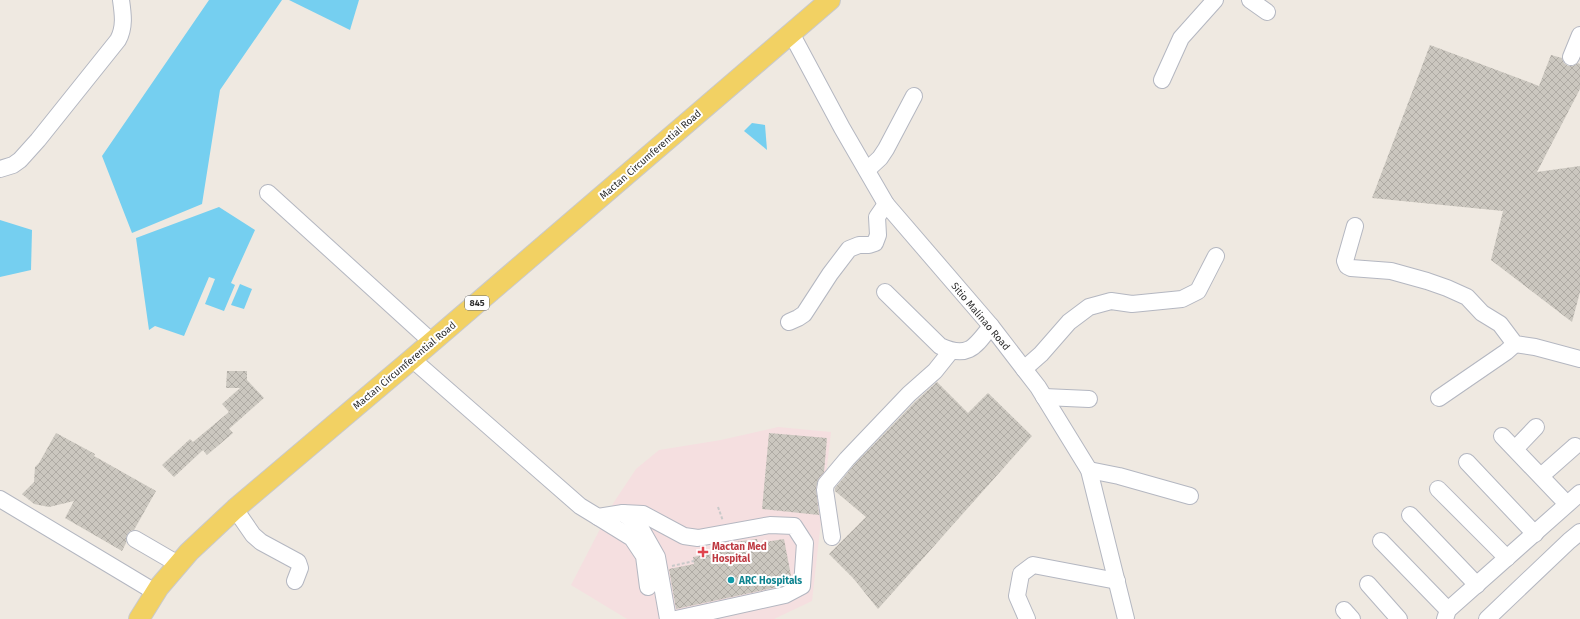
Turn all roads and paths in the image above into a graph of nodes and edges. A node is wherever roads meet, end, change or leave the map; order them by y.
1 (121, 0) edge
2 (830, 0) edge
3 (1215, 0) edge
4 (1250, 0) edge
5 (1267, 12) dead end
6 (791, 33) junction
7 (1580, 35) edge
8 (1571, 58) dead end
9 (1162, 80) dead end
10 (914, 96) dead end
11 (0, 169) edge
12 (867, 170) junction
13 (268, 193) dead end
14 (886, 204) junction
15 (1356, 226) dead end
16 (1216, 256) dead end
17 (885, 292) dead end
18 (789, 322) dead end
19 (991, 326) junction
20 (432, 342) junction
21 (1515, 344) junction
22 (951, 351) junction
23 (412, 359) junction
24 (1580, 360) edge
25 (1024, 369) junction
26 (1044, 397) junction
27 (1438, 398) dead end
28 (1089, 399) dead end
29 (1536, 427) dead end
30 (1502, 436) dead end
31 (1575, 446) dead end
32 (1515, 449) junction
33 (1467, 462) dead end
34 (1089, 470) junction
35 (1541, 476) junction
36 (1438, 489) dead end
37 (1580, 493) edge
38 (1190, 496) dead end
39 (0, 499) edge
40 (1567, 504) junction
41 (718, 507) dead end
42 (235, 509) junction
43 (623, 513) junction
44 (1410, 515) dead end
45 (721, 516) dead end
46 (598, 517) junction
47 (1580, 532) edge
48 (1535, 534) junction
49 (832, 537) dead end
50 (136, 539) dead end
51 (1381, 541) dead end
52 (1507, 558) junction
53 (694, 561) dead end
54 (178, 564) junction
55 (665, 567) dead end
56 (295, 581) dead end
57 (1117, 581) junction
58 (1368, 584) dead end
59 (1477, 585) junction
60 (648, 587) dead end
61 (156, 592) junction
62 (1447, 614) edge
63 (139, 619) edge
64 (668, 619) edge
65 (676, 619) edge
66 (1027, 619) edge
67 (1126, 619) edge
68 (1399, 619) edge
69 (1487, 619) edge

1 - 11 street
2 - 6 main road, Mactan Circumferential Road / 845
3 - 9 street
4 - 5 street
6 - 12 street, Sitio Malinao Road
6 - 20 main road, Mactan Circumferential Road / 845
7 - 8 street
10 - 12 street
12 - 14 street, Sitio Malinao Road
13 - 20 street
14 - 18 street
14 - 19 street, Sitio Malinao Road
15 - 21 street
16 - 25 street
17 - 22 street
19 - 22 street
19 - 25 street, Sitio Malinao Road
20 - 23 main road, Mactan Circumferential Road / 845
21 - 24 street
21 - 27 street
22 - 49 street
23 - 42 main road, Mactan Circumferential Road / 845
23 - 46 street
25 - 26 street, Sitio Malinao Road
26 - 28 street
26 - 34 street, Sitio Malinao Road
29 - 32 street
30 - 32 street
31 - 35 street
32 - 35 street
33 - 48 street
34 - 38 street
34 - 57 street, Sitio Malinao Road
35 - 40 street
36 - 52 street
37 - 40 street
39 - 61 street
40 - 48 street
41 - 45 path
42 - 54 main road, Mactan Circumferential Road / 845
42 - 56 street
43 - 46 street
43 - 64 street
43 - 65 street
44 - 59 street
46 - 60 street
47 - 69 street
48 - 52 street
50 - 54 street
51 - 62 street
52 - 59 street
53 - 55 path
54 - 61 main road, Mactan Circumferential Road / 845
57 - 66 street
57 - 67 street, Sitio Malinao Road
58 - 68 street
59 - 62 street
61 - 63 main road, Mactan Circumferential Road / 845

